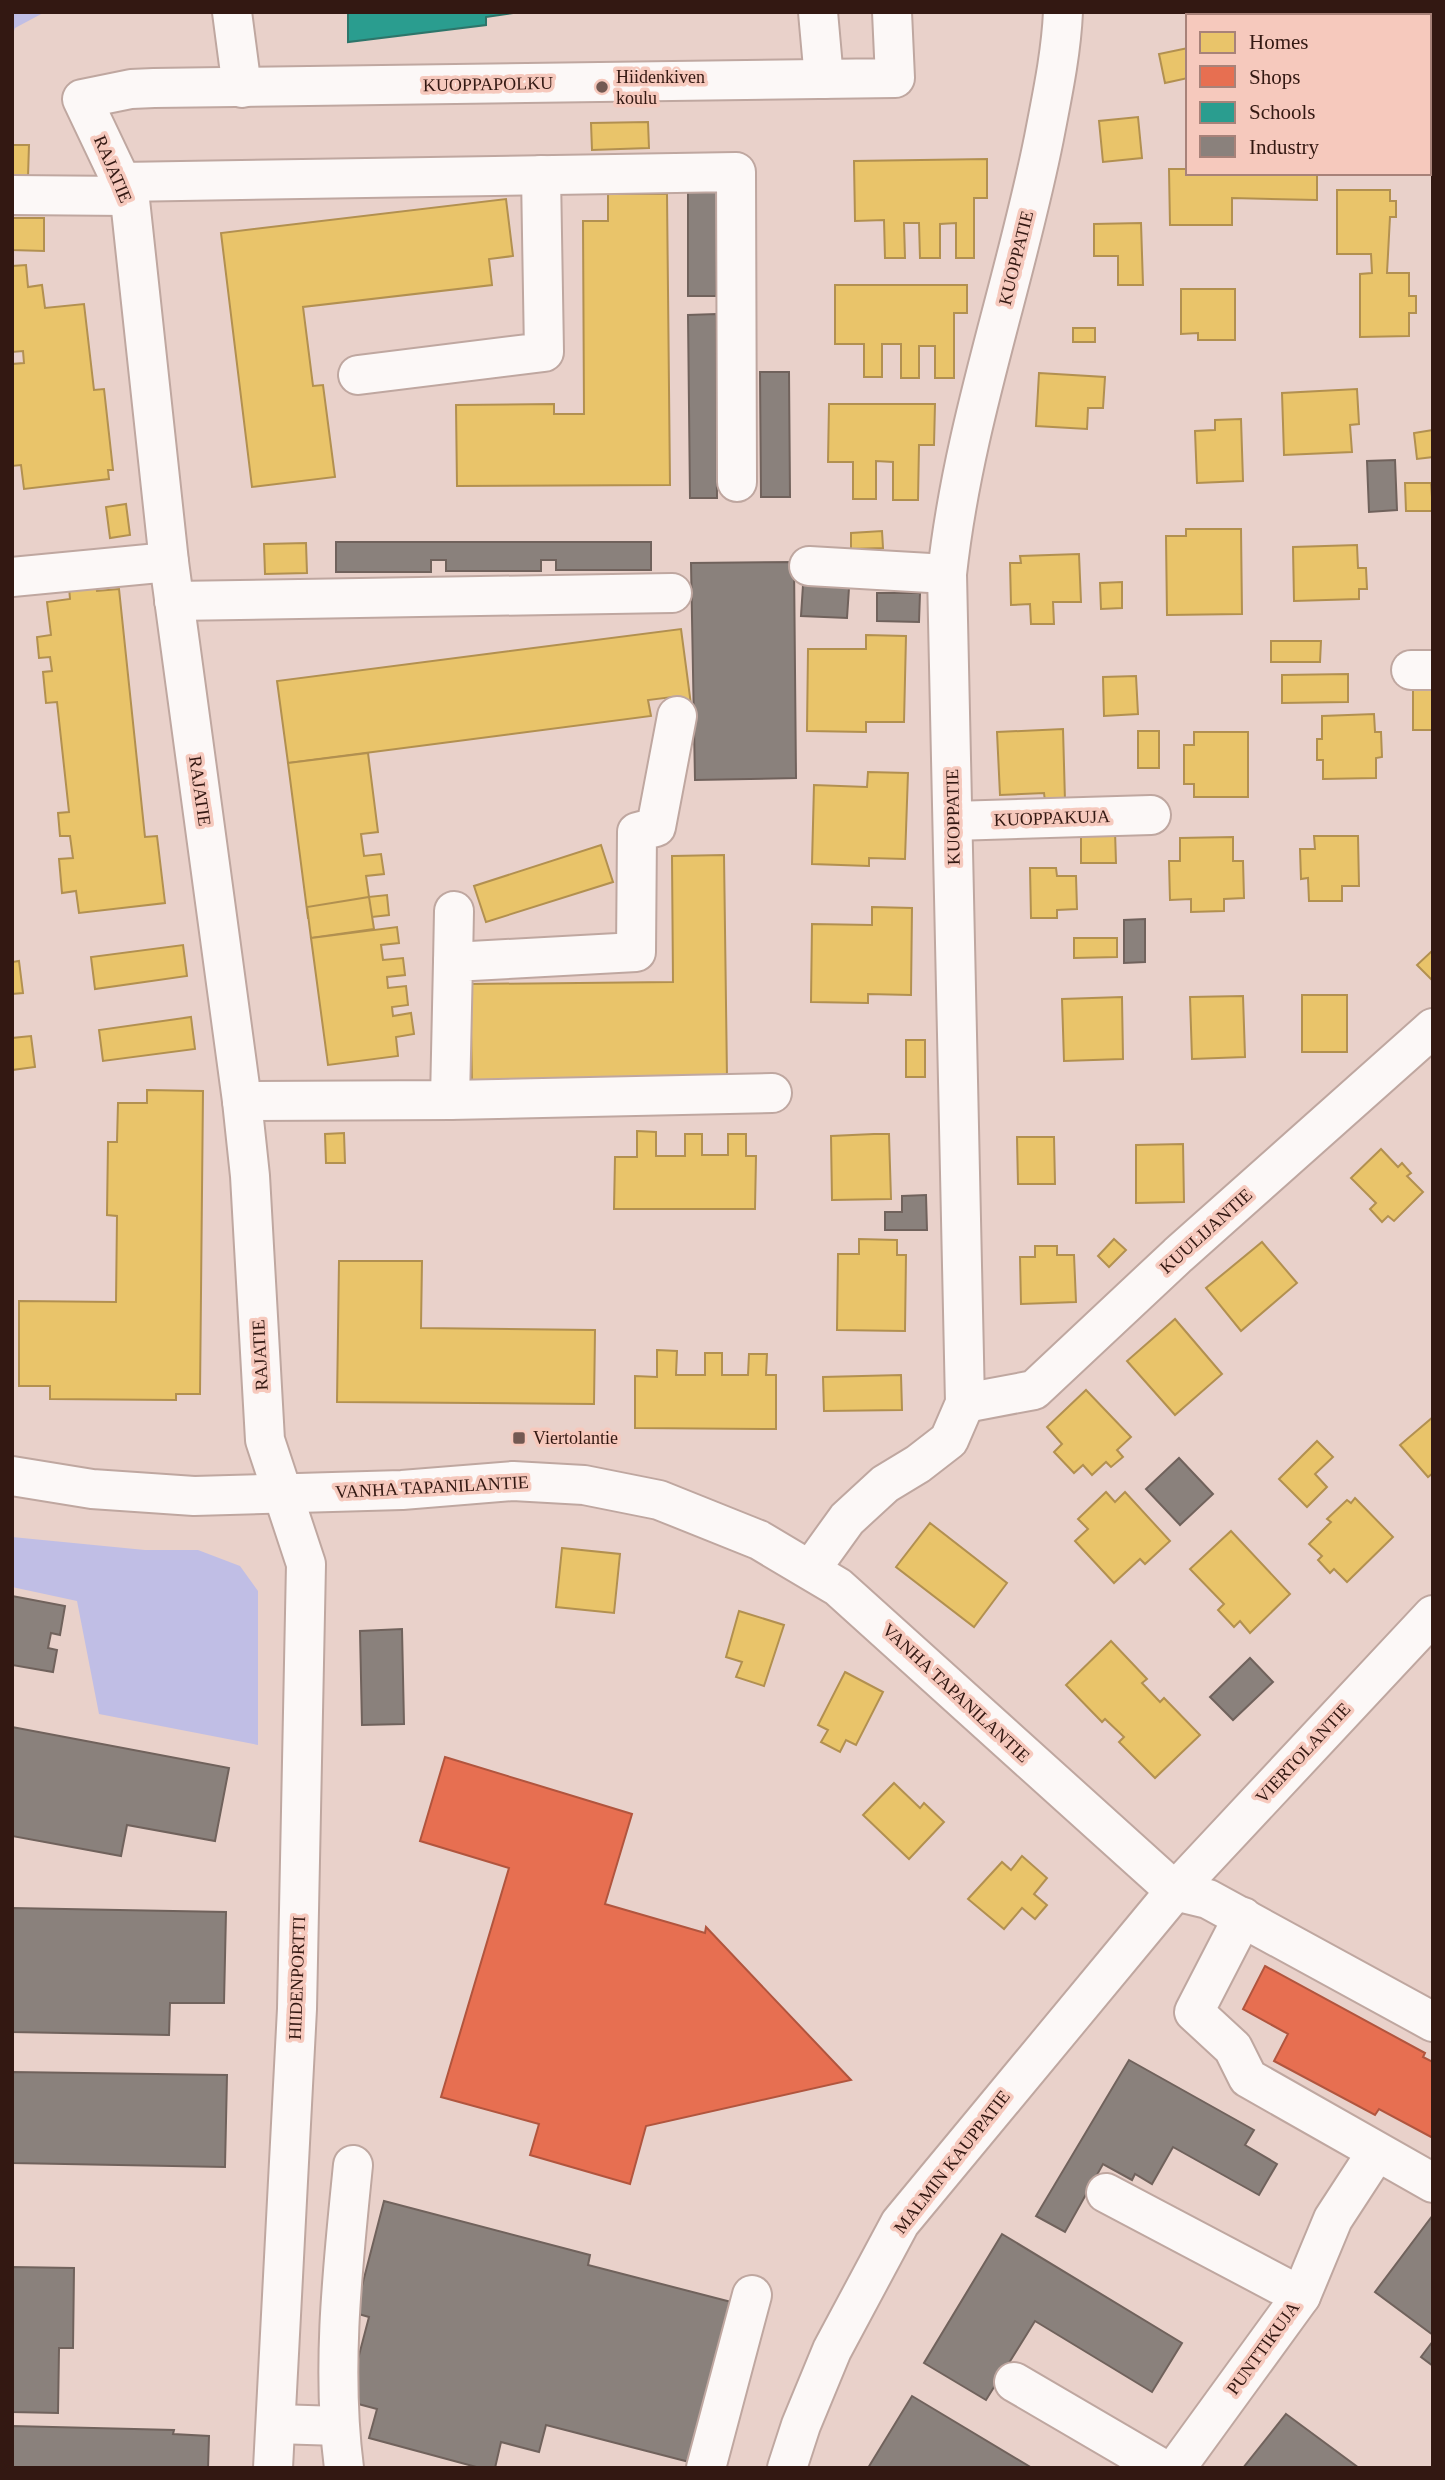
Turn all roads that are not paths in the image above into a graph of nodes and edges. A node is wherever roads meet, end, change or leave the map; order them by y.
1 (232, 12) edge
2 (818, 12) edge
3 (892, 12) edge
4 (1063, 12) edge
5 (824, 79) junction
6 (242, 88) junction
7 (82, 99) joint
8 (541, 175) junction
9 (124, 189) junction
10 (12, 195) edge
11 (358, 375) dead end
12 (737, 482) dead end
13 (169, 562) junction
14 (809, 566) dead end
15 (947, 573) junction
16 (12, 577) edge
17 (671, 593) dead end
18 (174, 601) junction
19 (677, 716) dead end
20 (1151, 815) dead end
21 (953, 821) junction
22 (454, 911) dead end
23 (453, 962) junction
24 (1433, 1028) edge
25 (772, 1093) dead end
26 (450, 1100) junction
27 (242, 1101) junction
28 (965, 1403) junction
29 (12, 1476) edge
30 (281, 1493) junction
31 (811, 1569) junction
32 (1433, 1615) edge
33 (1175, 1891) junction
34 (1243, 1917) junction
35 (1433, 2022) edge
36 (1376, 2153) junction
37 (353, 2165) dead end
38 (1433, 2183) edge
39 (1105, 2193) dead end
40 (752, 2295) dead end
41 (1301, 2296) junction
42 (1014, 2382) dead end
43 (276, 2424) junction
44 (339, 2426) junction
45 (274, 2468) edge
46 (344, 2468) edge
47 (706, 2468) edge
48 (787, 2468) edge
49 (1161, 2468) edge
50 (1176, 2468) edge

1 - 6 street
2 - 5 street
3 - 5 street, KUOPPAPOLKU
4 - 15 street, KUOPPATIE
5 - 6 street, KUOPPAPOLKU
6 - 7 street, KUOPPAPOLKU
7 - 9 street, RAJATIE
8 - 9 street
8 - 11 street
8 - 12 street
9 - 10 street
9 - 13 street, RAJATIE
13 - 16 street
13 - 18 street, RAJATIE
14 - 15 street
15 - 21 street, KUOPPATIE
17 - 18 street
18 - 27 street, RAJATIE
19 - 23 street
20 - 21 street, KUOPPAKUJA
21 - 28 street, KUOPPATIE
22 - 23 street
23 - 26 street
24 - 28 street, KUULIJANTIE
25 - 26 street
26 - 27 street
27 - 30 street, RAJATIE
28 - 31 street, KUOPPATIE
29 - 30 street, VANHA TAPANILANTIE
30 - 31 street, VANHA TAPANILANTIE
30 - 43 street, HIIDENPORTTI
31 - 33 street, VANHA TAPANILANTIE
32 - 33 street, VIERTOLANTIE
33 - 34 street
33 - 48 street, MALMIN KAUPPATIE
34 - 35 street
34 - 36 street
36 - 38 street
36 - 41 street, PUNTTIKUJA
37 - 44 street
39 - 41 street
40 - 47 street
41 - 50 street, PUNTTIKUJA
42 - 49 street
43 - 44 street
43 - 45 street, HIIDENPORTTI
44 - 46 street

